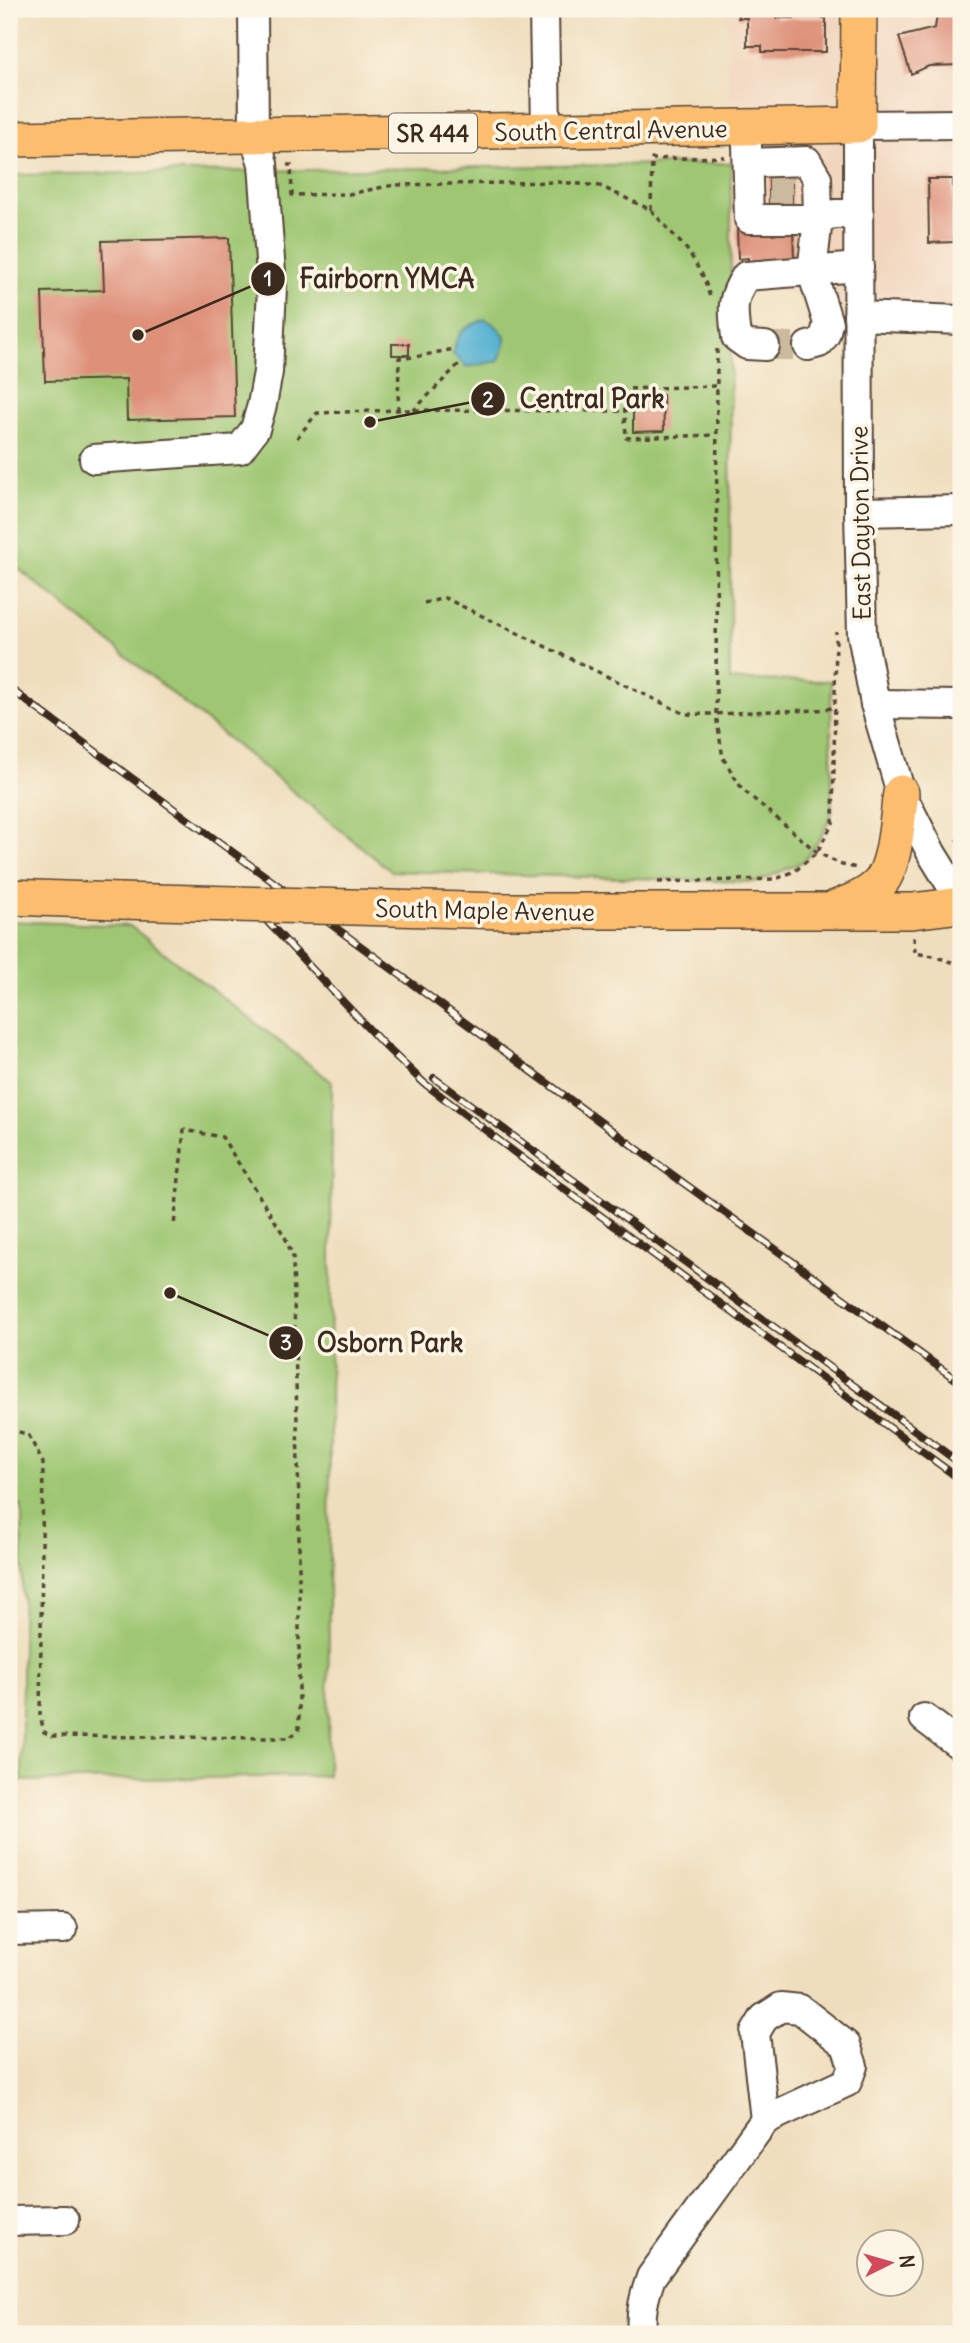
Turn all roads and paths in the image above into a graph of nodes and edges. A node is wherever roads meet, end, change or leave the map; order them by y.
1 (253, 9) edge
2 (544, 9) edge
3 (859, 9) edge
4 (961, 124) edge
5 (858, 125) junction
6 (747, 127) junction
7 (546, 132) junction
8 (254, 135) junction
9 (9, 139) edge
10 (652, 159) dead end
11 (285, 164) dead end
12 (775, 185) junction
13 (651, 210) junction
14 (859, 214) junction
15 (818, 219) junction
16 (859, 267) junction
17 (812, 272) junction
18 (711, 299) dead end
19 (858, 316) junction
20 (961, 320) edge
21 (765, 346) tunnel mouth
22 (808, 346) dead end
23 (454, 349) dead end
24 (717, 349) dead end
25 (461, 362) dead end
26 (715, 386) junction
27 (398, 410) junction
28 (414, 411) junction
29 (625, 411) junction
30 (715, 435) junction
31 (297, 438) dead end
32 (94, 459) dead end
33 (961, 510) edge
34 (859, 512) junction
35 (424, 603) dead end
36 (836, 625) dead end
37 (875, 704) junction
38 (961, 705) edge
39 (836, 707) junction
40 (716, 715) junction
41 (901, 793) junction
42 (956, 841) dead end
43 (961, 844) edge
44 (817, 852) junction
45 (863, 870) dead end
46 (654, 882) dead end
47 (9, 897) edge
48 (961, 903) edge
49 (832, 910) junction
50 (914, 945) dead end
51 (961, 965) edge
52 (174, 1226) dead end
53 (9, 1430) edge
54 (924, 1718) dead end
55 (961, 1746) edge
56 (63, 1929) dead end
57 (9, 1930) edge
58 (765, 2120) dead end
59 (65, 2220) dead end
60 (9, 2221) edge
61 (642, 2334) edge

1 - 8 street
2 - 7 street
3 - 5 main road
4 - 5 street, South Central Avenue
5 - 6 main road, South Central Avenue / SR 444
5 - 14 street, East Dayton Drive
6 - 7 main road, South Central Avenue / SR 444
6 - 12 street
7 - 8 main road, South Central Avenue / SR 444
8 - 9 main road, South Central Avenue / SR 444
8 - 32 street
10 - 13 path
11 - 13 path
12 - 15 street
12 - 15 street
13 - 18 path
14 - 15 street
14 - 16 street, East Dayton Drive
15 - 17 street
16 - 17 street
16 - 19 street, East Dayton Drive
17 - 21 street
17 - 22 street
19 - 20 street
19 - 34 street, East Dayton Drive
23 - 27 path
24 - 26 path
25 - 28 path
26 - 29 path
26 - 30 path
27 - 28 path
27 - 31 path
28 - 29 path
29 - 30 path
30 - 40 path
33 - 34 street
34 - 37 street, East Dayton Drive
35 - 40 path
36 - 39 path
37 - 38 street
37 - 41 street, East Dayton Drive
39 - 40 path
39 - 44 path
40 - 44 path
41 - 48 street, East Dayton Drive
41 - 49 main road
42 - 43 path
44 - 45 path
44 - 46 path
47 - 49 main road, South Maple Avenue, bridge
48 - 49 main road, South Maple Avenue
50 - 51 path
52 - 53 path
54 - 55 street
56 - 57 street
58 - 61 street
59 - 60 street

